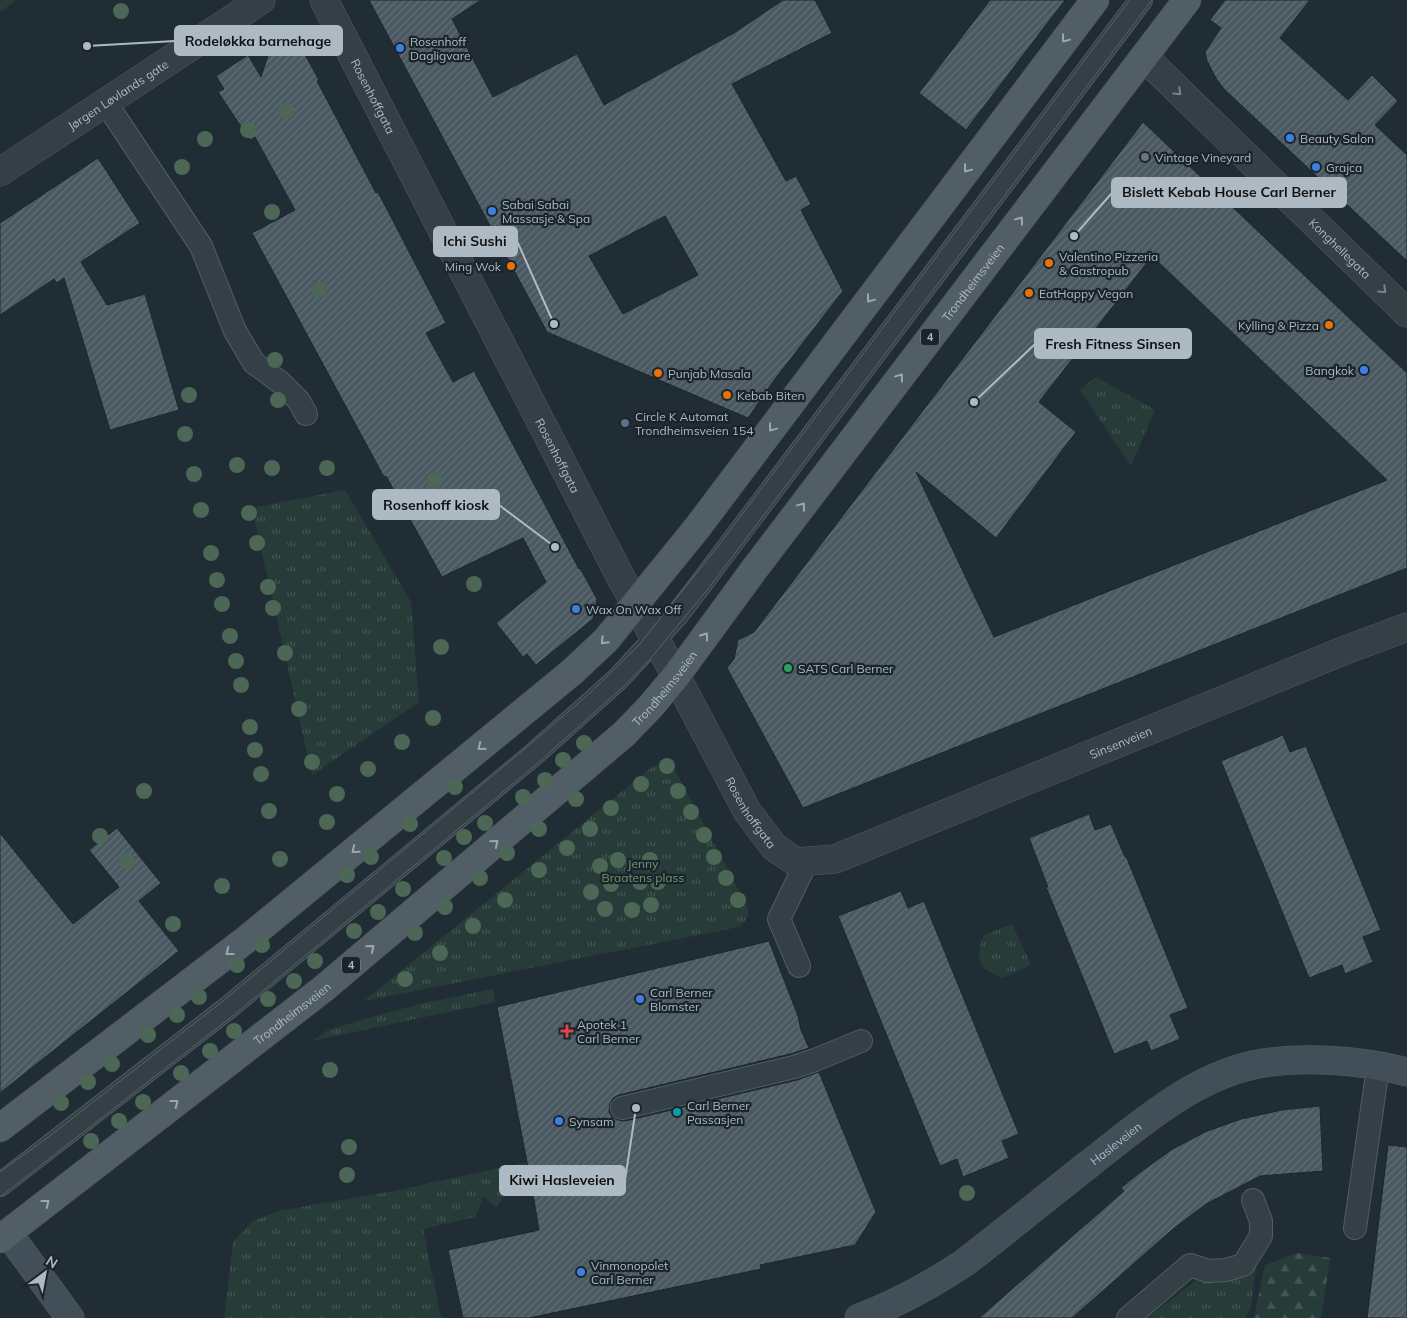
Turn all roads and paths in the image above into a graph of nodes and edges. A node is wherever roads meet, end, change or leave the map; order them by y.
1 (261, 0) edge
2 (324, 0) edge
3 (1095, 0) edge
4 (1141, 0) edge
5 (1186, 0) edge
6 (1144, 57) junction
7 (106, 103) junction
8 (0, 172) edge
9 (1407, 313) edge
10 (306, 414) dead end
11 (636, 604) junction
12 (1407, 626) edge
13 (655, 639) junction
14 (676, 676) junction
15 (835, 859) joint
16 (807, 861) junction
17 (799, 966) dead end
18 (861, 1041) dead end
19 (1378, 1067) junction
20 (1407, 1072) edge
21 (622, 1108) dead end
22 (0, 1128) edge
23 (0, 1185) edge
24 (1253, 1200) dead end
25 (1355, 1228) dead end
26 (4, 1236) edge
27 (70, 1318) edge
28 (859, 1318) edge
29 (1128, 1318) edge

1 - 7 street, Jørgen Løvlands gate
2 - 11 street, Rosenhoffgata
3 -> 11 main road
4 - 13 lane
5 - 6 main road, Trondheimsveien / 4
6 -> 9 street, Konghellegata
14 -> 6 main road, Trondheimsveien / 4
7 - 8 street, Jørgen Løvlands gate
7 - 10 lane
11 - 13 street, Rosenhoffgata
11 -> 22 main road
12 - 15 street, Sinsenveien
13 - 14 street, Rosenhoffgata
13 - 23 lane
14 - 16 street, Rosenhoffgata
26 -> 14 main road, Trondheimsveien / 4
15 - 16 street, Rosenhoffgata
16 - 17 lane
18 - 21 lane
19 - 20 street, Hasleveien
19 - 25 lane
19 - 28 street, Hasleveien
24 - 29 lane
26 - 27 street

